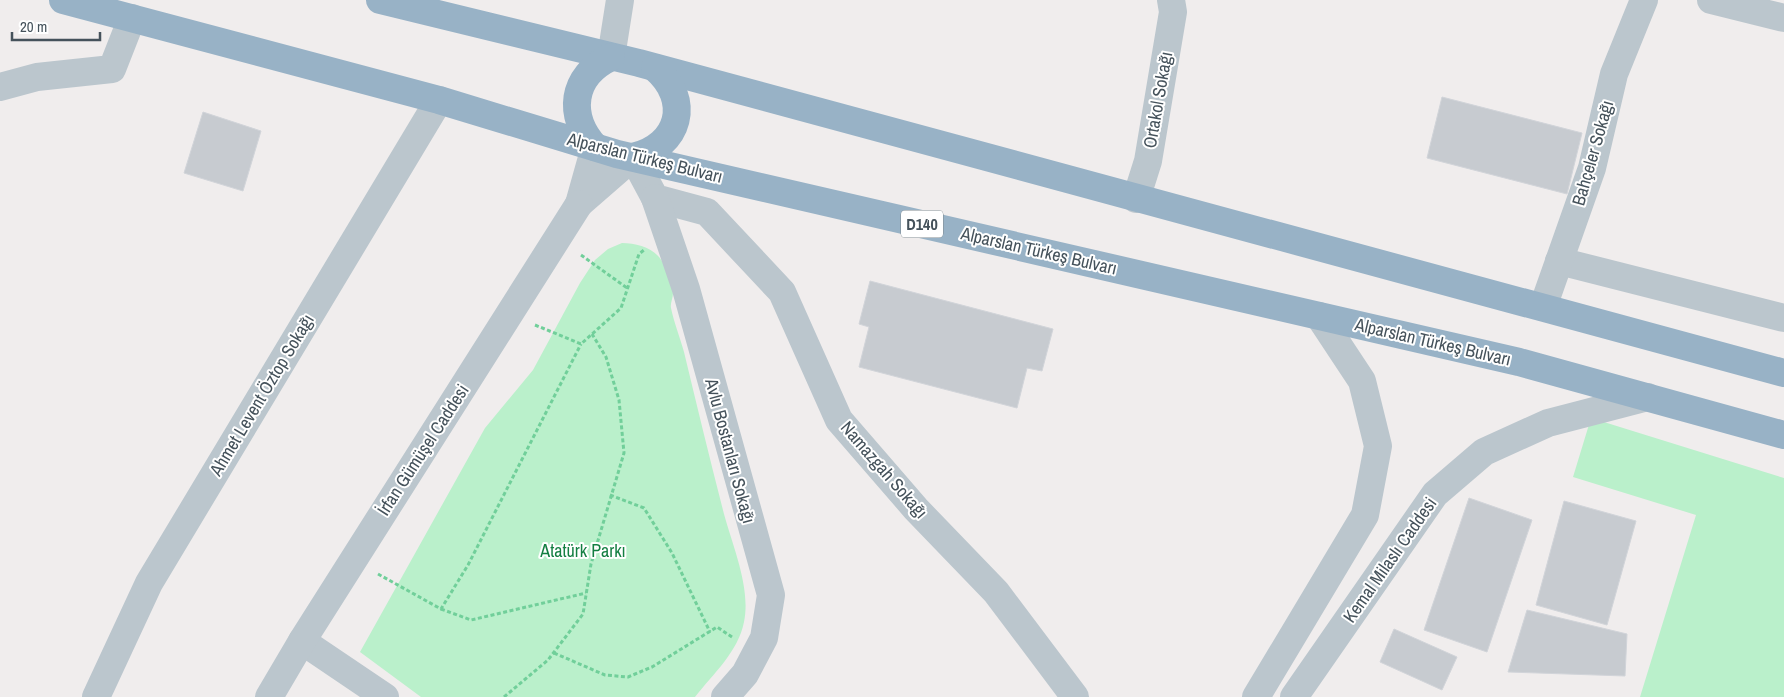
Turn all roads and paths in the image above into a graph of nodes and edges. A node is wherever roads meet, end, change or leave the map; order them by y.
1 (63, 0) edge
2 (380, 0) edge
3 (620, 0) edge
4 (1171, 0) edge
5 (1644, 0) edge
6 (1711, 0) edge
7 (132, 18) junction
8 (1784, 18) edge
9 (612, 57) junction
10 (655, 68) junction
11 (0, 87) edge
12 (439, 100) junction
13 (595, 147) junction
14 (633, 157) junction
15 (655, 198) junction
16 (1136, 199) junction
17 (579, 204) junction
18 (668, 235) junction
19 (558, 238) junction
20 (1559, 261) junction
21 (627, 288) junction
22 (1542, 307) junction
23 (510, 315) junction
24 (1319, 316) junction
25 (1784, 318) edge
26 (592, 334) junction
27 (581, 344) junction
28 (1784, 373) edge
29 (1648, 397) junction
30 (1784, 435) edge
31 (610, 495) junction
32 (352, 561) junction
33 (586, 593) junction
34 (441, 609) junction
35 (710, 632) junction
36 (302, 641) junction
37 (554, 653) junction
38 (756, 653) junction
39 (96, 697) edge
40 (269, 697) edge
41 (385, 697) edge
42 (504, 697) edge
43 (725, 697) edge
44 (1075, 697) edge
45 (1256, 697) edge
46 (1294, 697) edge

1 - 7 highway, Alparslan Türkeş Bulvarı / D140
2 - 9 highway
3 - 9 street
4 - 16 street, Ortakol Sokağı
5 - 20 street, Bahçeler Sokağı
6 - 8 street
7 - 11 street
7 - 12 highway, Alparslan Türkeş Bulvarı / D140
9 - 10 highway
9 - 13 highway
10 - 14 highway
10 - 16 highway
12 - 13 highway, Alparslan Türkeş Bulvarı / D140
12 - 39 street, Ahmet Levent Öztop Sokağı
13 - 14 highway, Alparslan Türkeş Bulvarı / D140
13 - 17 street, İrfan Gümüşel Caddesi
14 - 15 street
14 - 17 street, İrfan Gümüşel Caddesi
14 - 24 highway, Alparslan Türkeş Bulvarı / D140
15 - 18 street, Avlu Bostanları Sokağı
15 - 44 street, Namazgah Sokağı
16 - 22 highway
17 - 19 street, İrfan Gümüşel Caddesi
18 - 21 path
18 - 38 street, Avlu Bostanları Sokağı
19 - 21 path
19 - 23 street, İrfan Gümüşel Caddesi
20 - 22 street, Bahçeler Sokağı
20 - 25 street
21 - 26 path
22 - 28 highway
23 - 27 path
23 - 32 street, İrfan Gümüşel Caddesi
24 - 29 highway, Alparslan Türkeş Bulvarı / D140
24 - 45 street
26 - 27 path
26 - 31 path
27 - 34 path
29 - 30 highway, Alparslan Türkeş Bulvarı / D140
29 - 46 street, Kemal Milaslı Caddesi
31 - 33 path
31 - 35 path
32 - 34 path
32 - 36 street, İrfan Gümüşel Caddesi
33 - 34 path
33 - 37 path
35 - 37 path
35 - 38 path
36 - 40 street, İrfan Gümüşel Caddesi
36 - 41 street
37 - 42 path
38 - 43 street, Avlu Bostanları Sokağı

